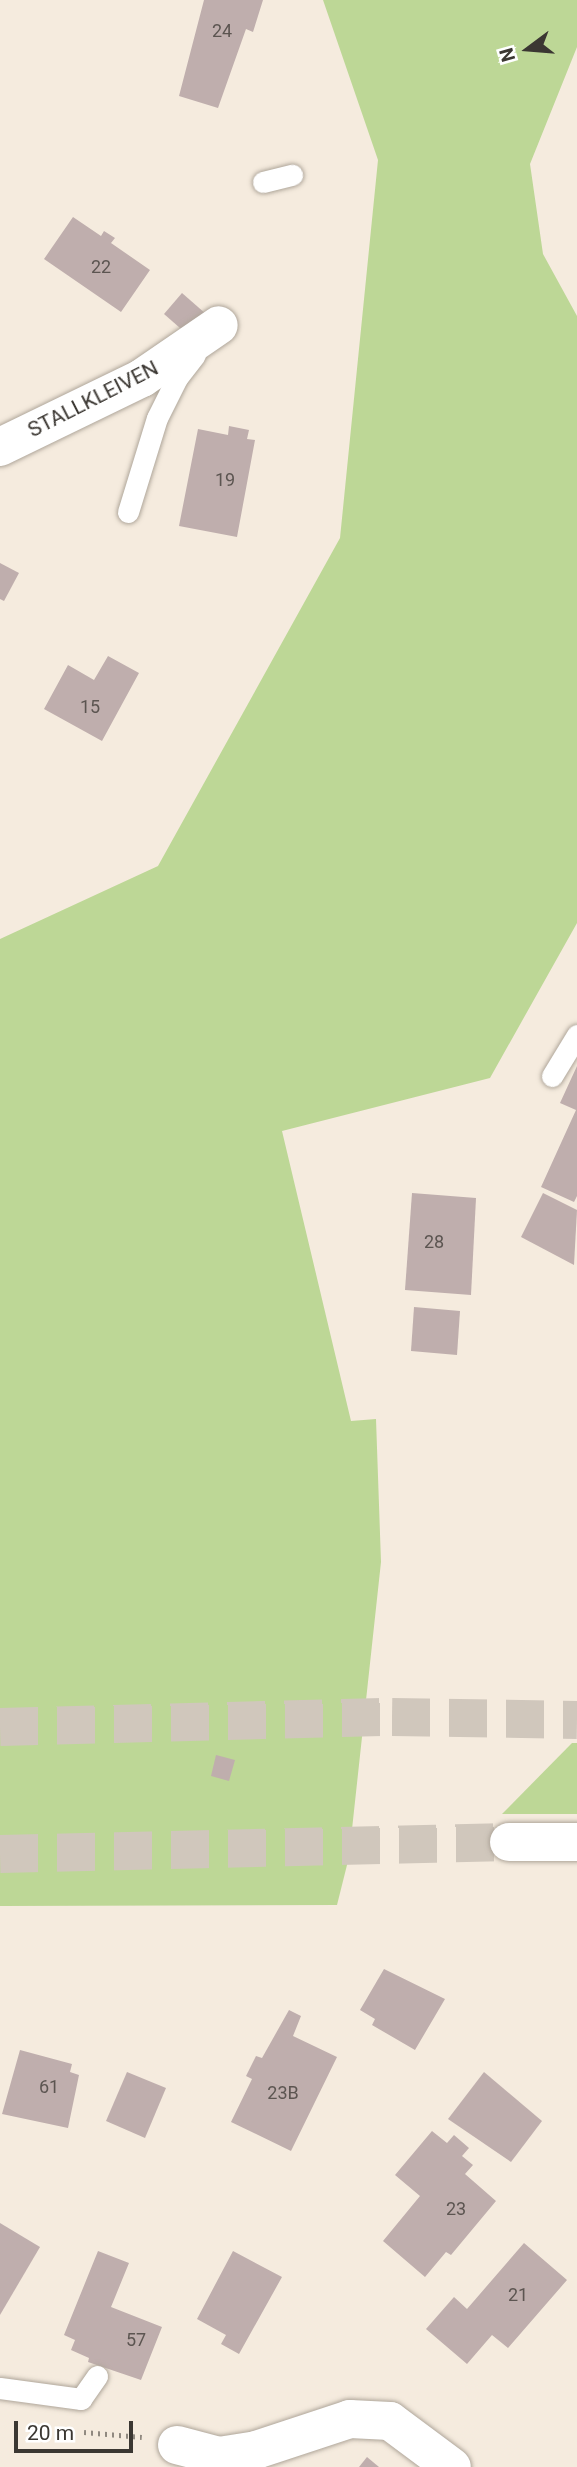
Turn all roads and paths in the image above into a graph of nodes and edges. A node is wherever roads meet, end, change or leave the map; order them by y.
1 (292, 175) dead end
2 (263, 182) dead end
3 (219, 325) joint
4 (0, 447) edge
5 (128, 512) dead end
6 (577, 1035) edge
7 (552, 1076) dead end
8 (509, 1842) tunnel mouth
9 (577, 1842) edge
10 (97, 2376) dead end
11 (0, 2388) edge
12 (177, 2445) dead end
13 (452, 2467) edge

1 - 2 lane
3 - 4 main road, STALLKLEIVEN
3 - 5 lane
6 - 7 lane
8 - 9 main road
10 - 11 lane
12 - 13 main road

